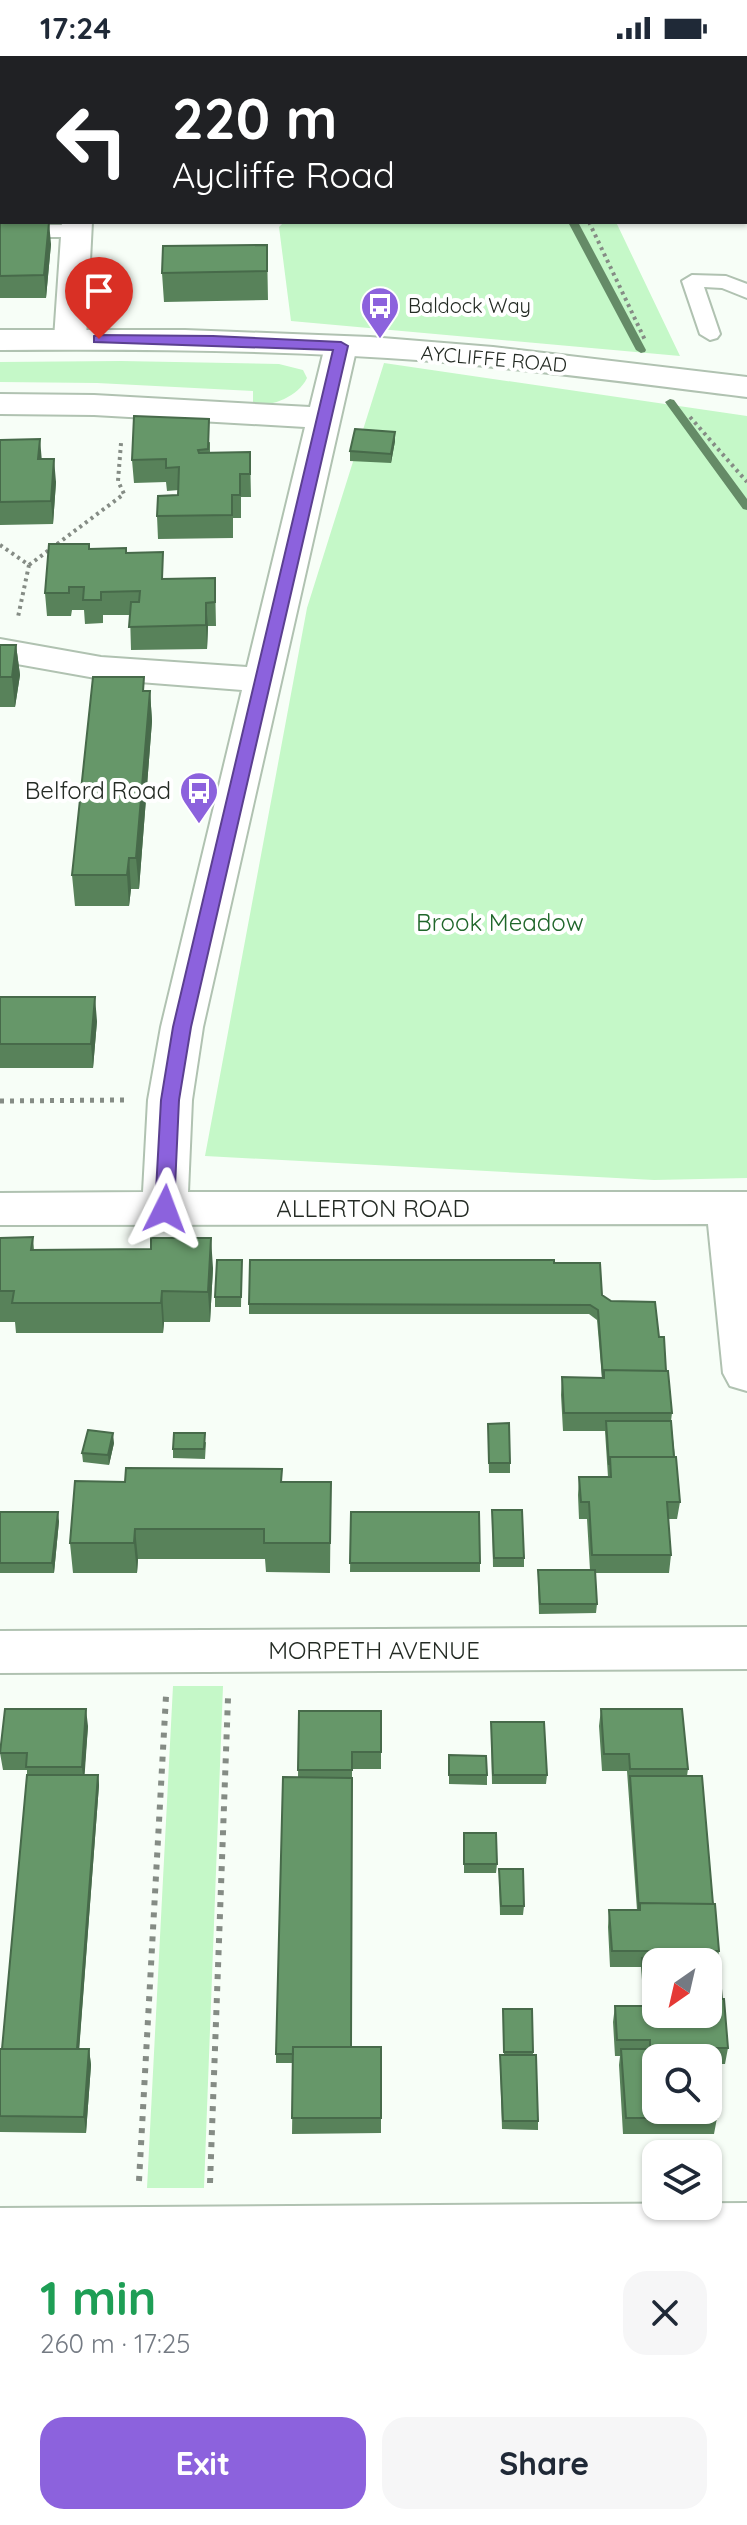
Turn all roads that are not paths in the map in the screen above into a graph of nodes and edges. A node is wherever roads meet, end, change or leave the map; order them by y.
1 (77, 226) edge
2 (0, 231) edge
3 (747, 292) edge
4 (710, 334) dead end
5 (70, 339) junction
6 (0, 340) edge
7 (341, 346) junction
8 (747, 387) edge
9 (0, 404) edge
10 (326, 418) junction
11 (9, 634) edge
12 (263, 680) junction
13 (738, 1208) edge
14 (0, 1209) edge
15 (165, 1209) junction
16 (747, 1373) edge
17 (747, 1648) edge
18 (0, 1652) edge
19 (747, 2232) edge
20 (0, 2237) edge

1 - 2 lane
1 - 5 street
3 - 4 lane
5 - 6 street, AYCLIFFE ROAD
5 - 7 street, AYCLIFFE ROAD
7 - 8 street, AYCLIFFE ROAD
7 - 10 street
9 - 10 street
10 - 12 street
11 - 12 street
12 - 15 street
13 - 15 street, ALLERTON ROAD
13 - 16 street
14 - 15 street, ALLERTON ROAD
17 - 18 street, MORPETH AVENUE
19 - 20 street

